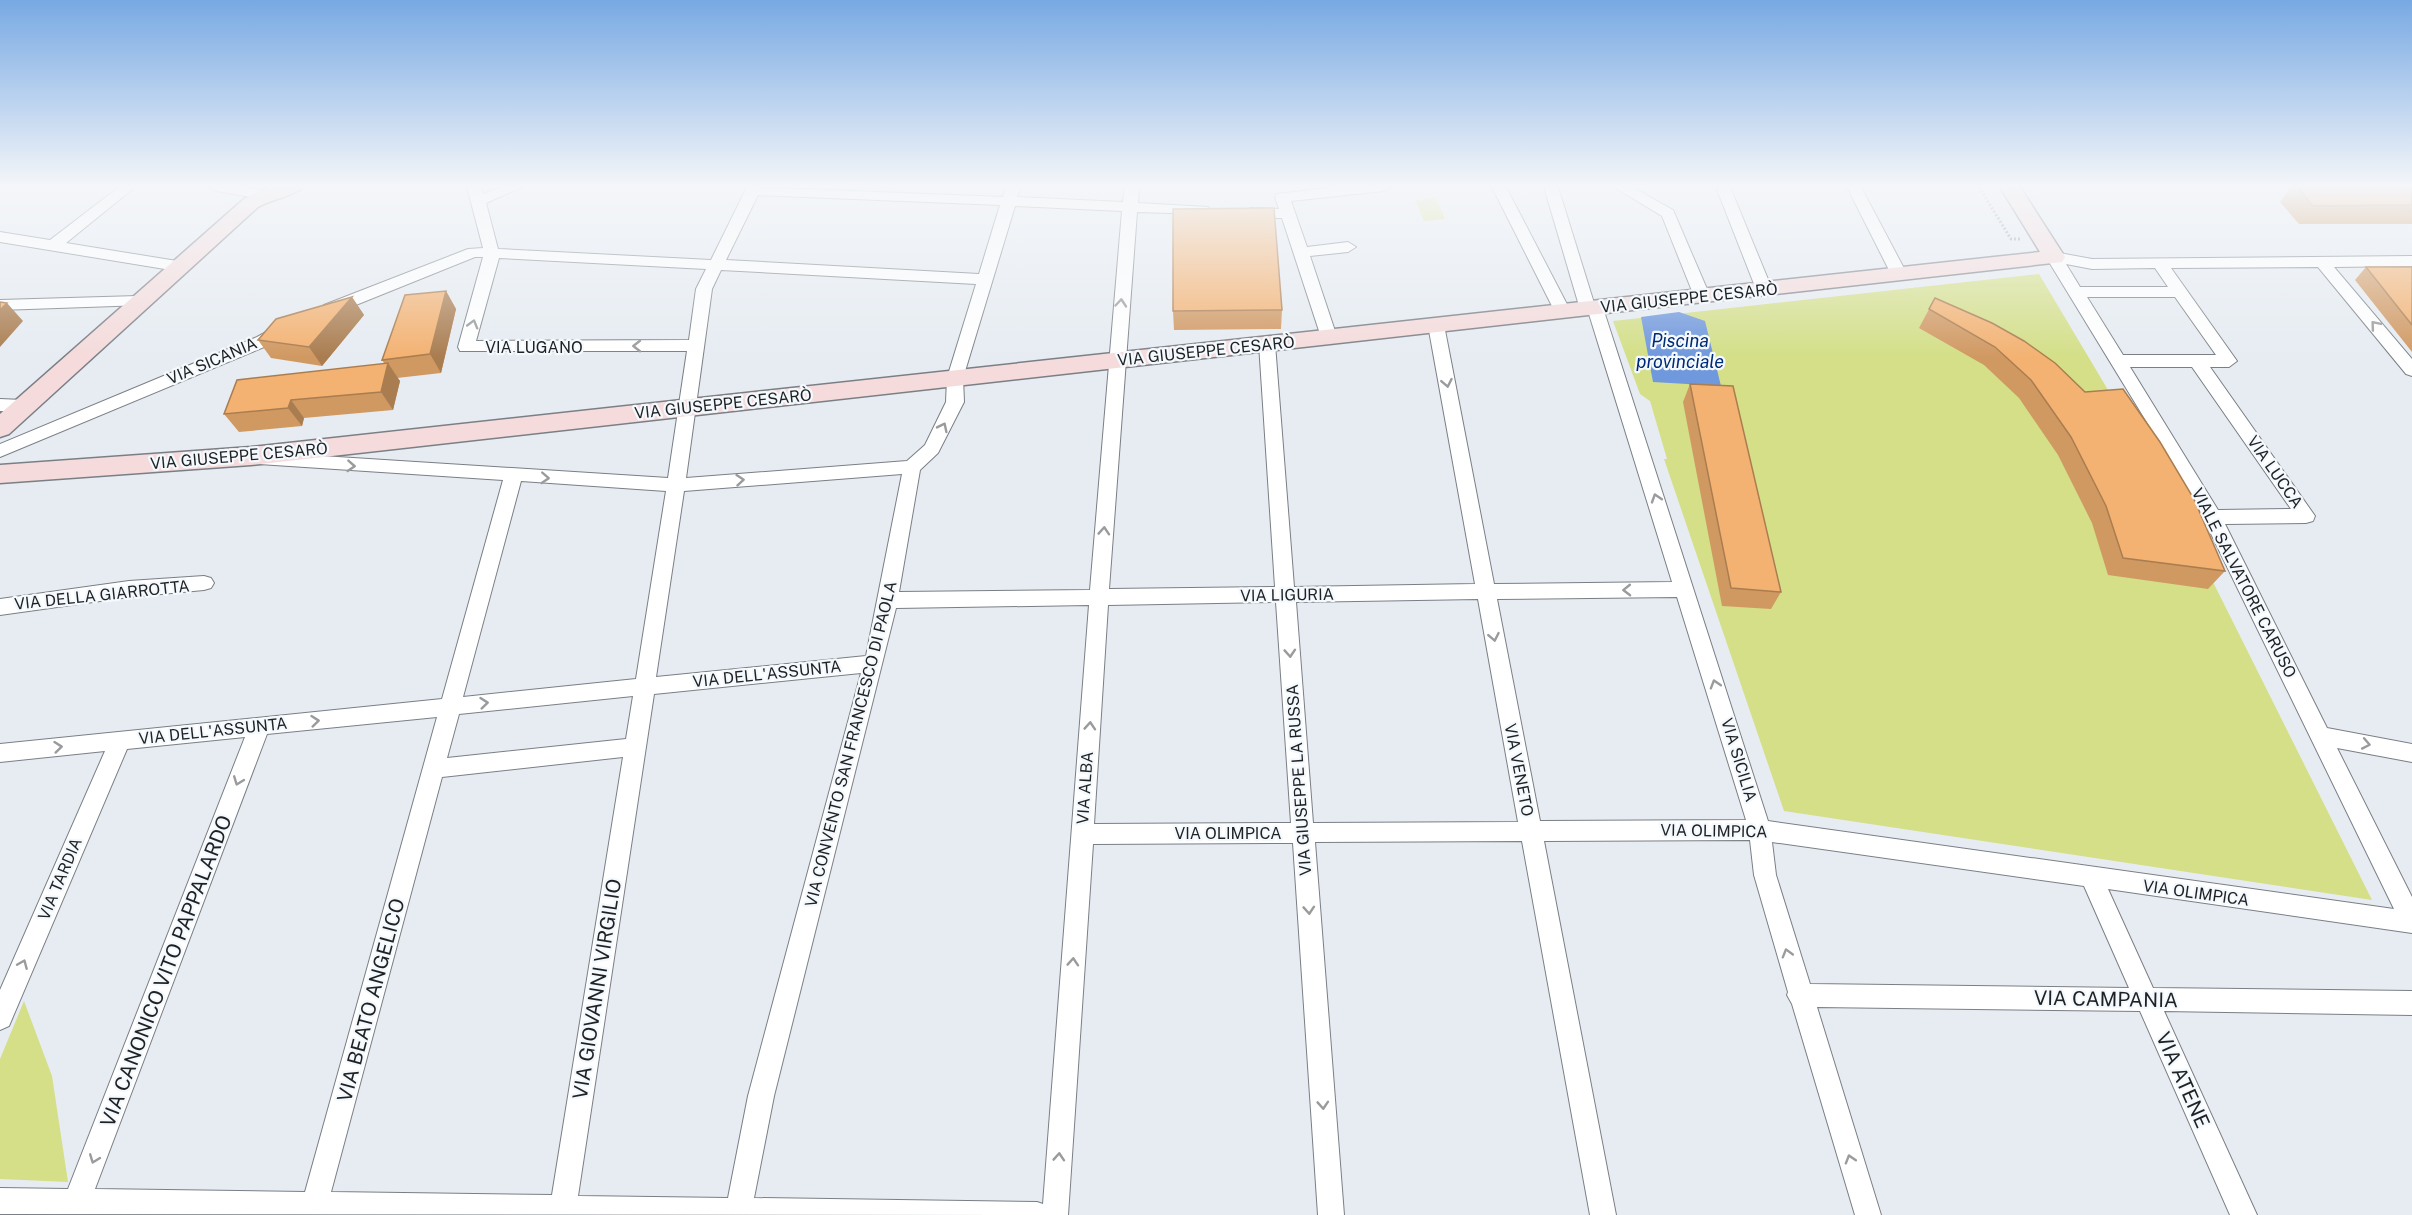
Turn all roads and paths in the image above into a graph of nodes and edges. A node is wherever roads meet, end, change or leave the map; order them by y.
1 (39, 244) edge
2 (56, 244) edge
3 (203, 244) edge
4 (489, 244) edge
5 (726, 244) edge
6 (996, 244) edge
7 (1127, 244) edge
8 (1297, 244) edge
9 (1528, 244) edge
10 (1570, 244) edge
11 (1681, 244) edge
12 (1746, 244) edge
13 (1883, 244) edge
14 (2046, 244) edge
15 (53, 246) junction
16 (1348, 248) dead end
17 (1301, 252) junction
18 (492, 254) junction
19 (2054, 257) junction
20 (2412, 261) edge
21 (2322, 262) junction
22 (2159, 264) junction
23 (716, 265) junction
24 (177, 266) junction
25 (1899, 274) junction
26 (985, 279) junction
27 (1764, 290) junction
28 (2075, 292) junction
29 (2180, 292) junction
30 (1702, 296) junction
31 (138, 301) junction
32 (0, 305) edge
33 (1591, 308) junction
34 (1563, 312) junction
35 (1436, 326) junction
36 (1329, 337) junction
37 (1267, 344) junction
38 (696, 345) junction
39 (1116, 361) junction
40 (2118, 361) junction
41 (2197, 361) junction
42 (2412, 370) edge
43 (955, 378) junction
44 (0, 405) edge
45 (23, 406) junction
46 (688, 408) junction
47 (0, 428) edge
48 (0, 450) edge
49 (251, 456) junction
50 (912, 467) junction
51 (0, 474) edge
52 (513, 476) junction
53 (676, 485) junction
54 (2212, 517) junction
55 (204, 583) dead end
56 (1686, 589) junction
57 (1486, 592) junction
58 (1286, 595) junction
59 (1099, 597) junction
60 (888, 600) junction
61 (0, 607) edge
62 (874, 663) junction
63 (650, 682) junction
64 (452, 700) junction
65 (259, 726) junction
66 (2320, 736) junction
67 (120, 741) junction
68 (0, 753) edge
69 (2412, 753) edge
70 (634, 755) junction
71 (432, 776) junction
72 (1760, 830) junction
73 (1531, 831) junction
74 (1303, 833) junction
75 (1082, 834) junction
76 (2092, 879) junction
77 (2412, 922) edge
78 (1799, 994) junction
79 (2146, 999) junction
80 (2412, 1003) edge
81 (0, 1018) edge
82 (0, 1202) edge
83 (74, 1209) edge
84 (314, 1210) edge
85 (562, 1211) edge
86 (738, 1212) edge
87 (1037, 1215) edge
88 (1055, 1215) edge
89 (1331, 1215) edge
90 (1603, 1215) edge
91 (1868, 1215) edge
92 (2244, 1215) edge

1 - 15 street
2 - 15 street
3 - 24 street
4 - 18 street
5 - 23 street
6 - 26 street
39 -> 7 street, VIA ALBA
8 - 17 street
9 - 34 street
10 - 33 street, VIA SICILIA
11 - 30 street
12 - 27 street
13 - 25 street
14 - 19 street
15 - 24 street
16 - 17 street
17 - 36 street
18 - 23 street, VIA SICANIA
38 -> 18 street, VIA LUGANO
18 - 48 street, VIA SICANIA
19 - 22 street, VIA GIUSEPPE CESARÒ
19 - 25 street, VIA GIUSEPPE CESARÒ
19 - 28 street, VIALE SALVATORE CARUSO
20 - 21 street, VIA GIUSEPPE CESARÒ
21 - 22 street, VIA GIUSEPPE CESARÒ
42 -> 21 street
22 - 29 street
23 - 26 street, VIA SICANIA
23 - 38 street
24 - 31 street
25 - 27 street, VIA GIUSEPPE CESARÒ
26 - 43 street
27 - 30 street, VIA GIUSEPPE CESARÒ
28 - 29 street
28 - 40 street, VIALE SALVATORE CARUSO
29 - 41 street
30 - 33 street, VIA GIUSEPPE CESARÒ
31 - 32 street
31 - 45 street
33 - 34 street, VIA GIUSEPPE CESARÒ
56 -> 33 street, VIA SICILIA
34 - 35 street, VIA GIUSEPPE CESARÒ
35 - 36 street, VIA GIUSEPPE CESARÒ
35 -> 57 street, VIA VENETO
36 - 37 street, VIA GIUSEPPE CESARÒ
37 - 39 street, VIA GIUSEPPE CESARÒ
37 - 58 street, VIA GIUSEPPE LA RUSSA
38 - 46 street
39 - 43 street, VIA GIUSEPPE CESARÒ
59 -> 39 street, VIA ALBA
40 - 41 street
40 - 54 street, VIALE SALVATORE CARUSO
41 - 54 street, VIA LUCCA
43 - 46 street, VIA GIUSEPPE CESARÒ
50 -> 43 street
44 - 45 street
45 - 47 street
46 - 49 street, VIA GIUSEPPE CESARÒ
46 - 53 street
49 - 51 street, VIA GIUSEPPE CESARÒ
49 -> 52 street
53 -> 50 street
50 - 60 street, VIA CONVENTO SAN FRANCESCO DI PAOLA
52 -> 53 street
52 - 64 street
53 - 63 street
54 - 66 street, VIALE SALVATORE CARUSO
55 - 61 street, VIA DELLA GIARROTTA
56 -> 57 street, VIA LIGURIA
72 -> 56 street, VIA SICILIA
57 - 58 street, VIA LIGURIA
57 -> 73 street, VIA VENETO
58 - 59 street, VIA LIGURIA
58 -> 74 street, VIA GIUSEPPE LA RUSSA
59 - 60 street, VIA LIGURIA
75 -> 59 street, VIA ALBA
60 - 62 street, VIA CONVENTO SAN FRANCESCO DI PAOLA
62 - 63 street, VIA DELL'ASSUNTA
62 - 86 street, VIA CONVENTO SAN FRANCESCO DI PAOLA
64 -> 63 street, VIA DELL'ASSUNTA
63 - 70 street, VIA GIOVANNI VIRGILIO
65 -> 64 street, VIA DELL'ASSUNTA
64 - 71 street, VIA BEATO ANGELICO
65 - 67 street, VIA DELL'ASSUNTA
65 -> 83 street, VIA CANONICO VITO PAPPALARDO
66 -> 69 street
66 - 77 street, VIALE SALVATORE CARUSO
68 -> 67 street, VIA DELL'ASSUNTA
81 -> 67 street, VIA TARDIA
70 - 71 street
70 - 85 street, VIA GIOVANNI VIRGILIO
71 - 84 street, VIA BEATO ANGELICO
72 - 73 street, VIA OLIMPICA
72 - 76 street, VIA OLIMPICA
78 -> 72 street, VIA SICILIA
73 - 74 street, VIA OLIMPICA
73 - 90 street, VIA VENETO
74 - 75 street, VIA OLIMPICA
74 -> 89 street, VIA GIUSEPPE LA RUSSA
88 -> 75 street, VIA ALBA
76 - 77 street, VIA OLIMPICA
76 - 79 street, VIA ATENE
78 - 79 street, VIA CAMPANIA
91 -> 78 street, VIA SICILIA
79 - 80 street, VIA CAMPANIA
79 - 92 street, VIA ATENE
82 - 83 street
83 - 84 street
84 - 85 street
85 - 86 street
86 - 87 street

